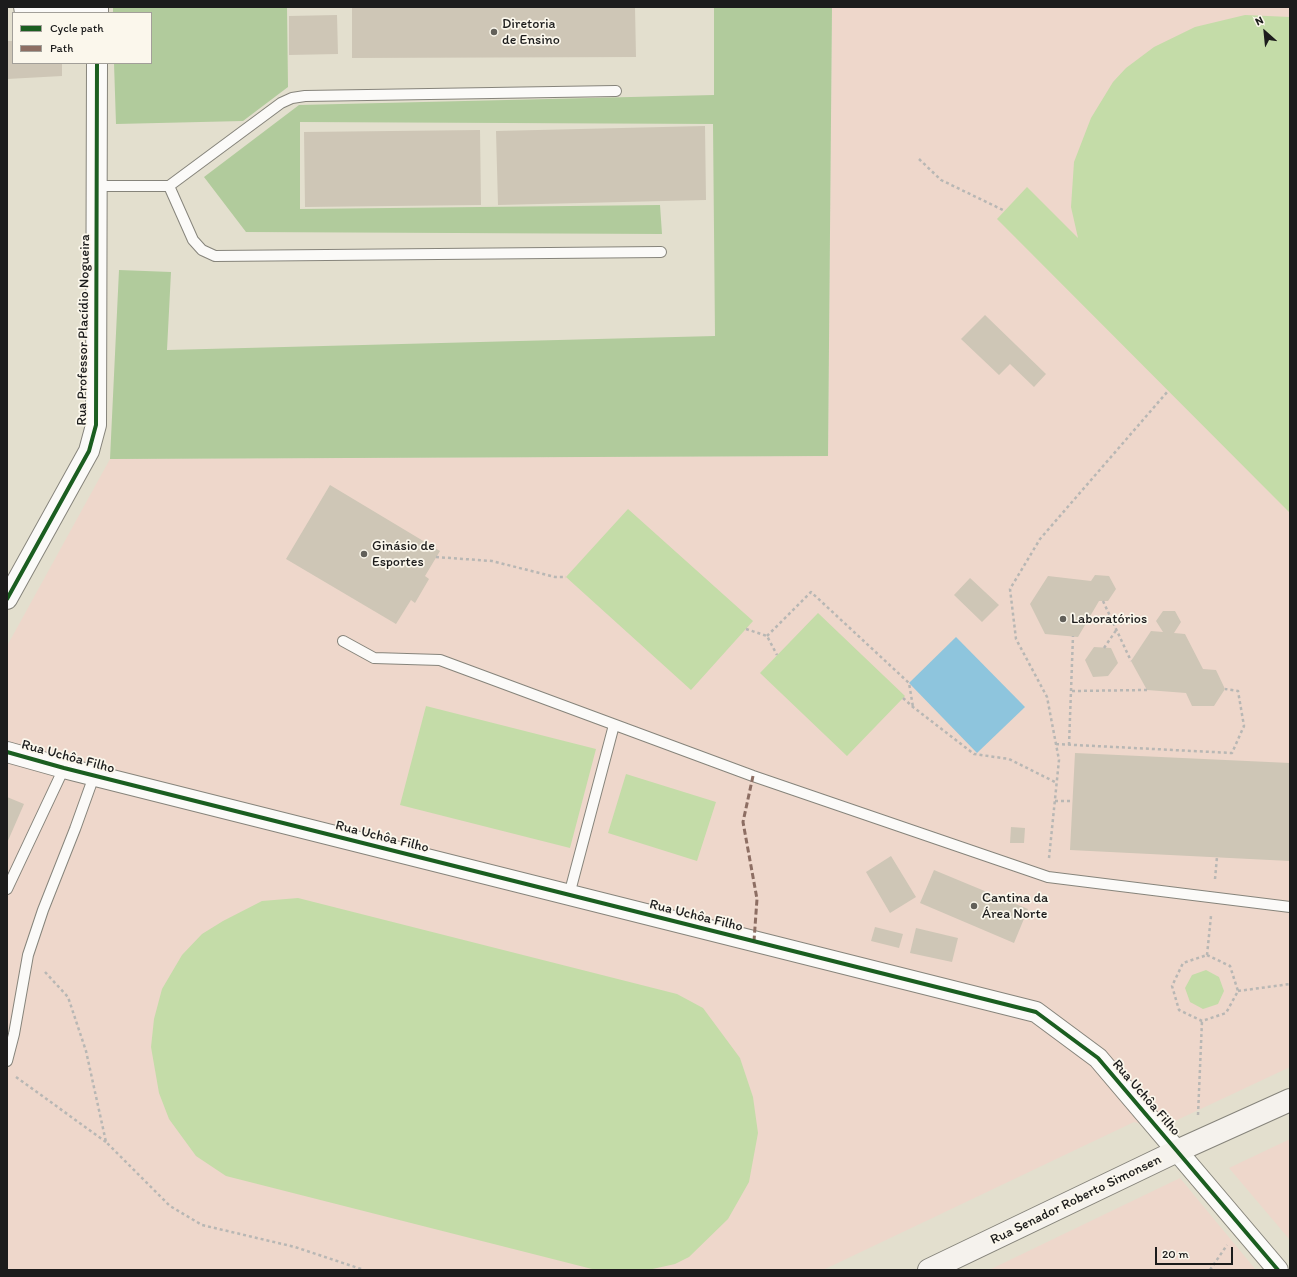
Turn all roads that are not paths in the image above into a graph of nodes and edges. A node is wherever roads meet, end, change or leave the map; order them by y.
1 (97, 64) edge
2 (616, 91) dead end
3 (96, 186) junction
4 (169, 186) junction
5 (661, 252) dead end
6 (7, 599) edge
7 (343, 640) dead end
8 (614, 725) junction
9 (7, 752) edge
10 (64, 768) junction
11 (94, 776) junction
12 (7, 888) edge
13 (569, 895) junction
14 (1290, 907) edge
15 (7, 1061) edge
16 (1290, 1100) edge
17 (1187, 1147) junction
18 (929, 1270) edge
19 (1278, 1270) edge

1 - 3 street, Rua Professor Placídio Nogueira
2 - 4 lane
3 - 4 lane
3 - 6 street, Rua Professor Placídio Nogueira
4 - 5 lane
7 - 8 lane
8 - 13 lane
8 - 14 lane
9 - 10 street, Rua Uchôa Filho
10 - 11 street, Rua Uchôa Filho
10 - 12 lane
11 - 13 street, Rua Uchôa Filho
11 - 15 lane
13 - 17 street, Rua Uchôa Filho
16 - 17 street, Rua Senador Roberto Simonsen
17 - 18 street, Rua Senador Roberto Simonsen
17 - 19 street, Rua Uchôa Filho

